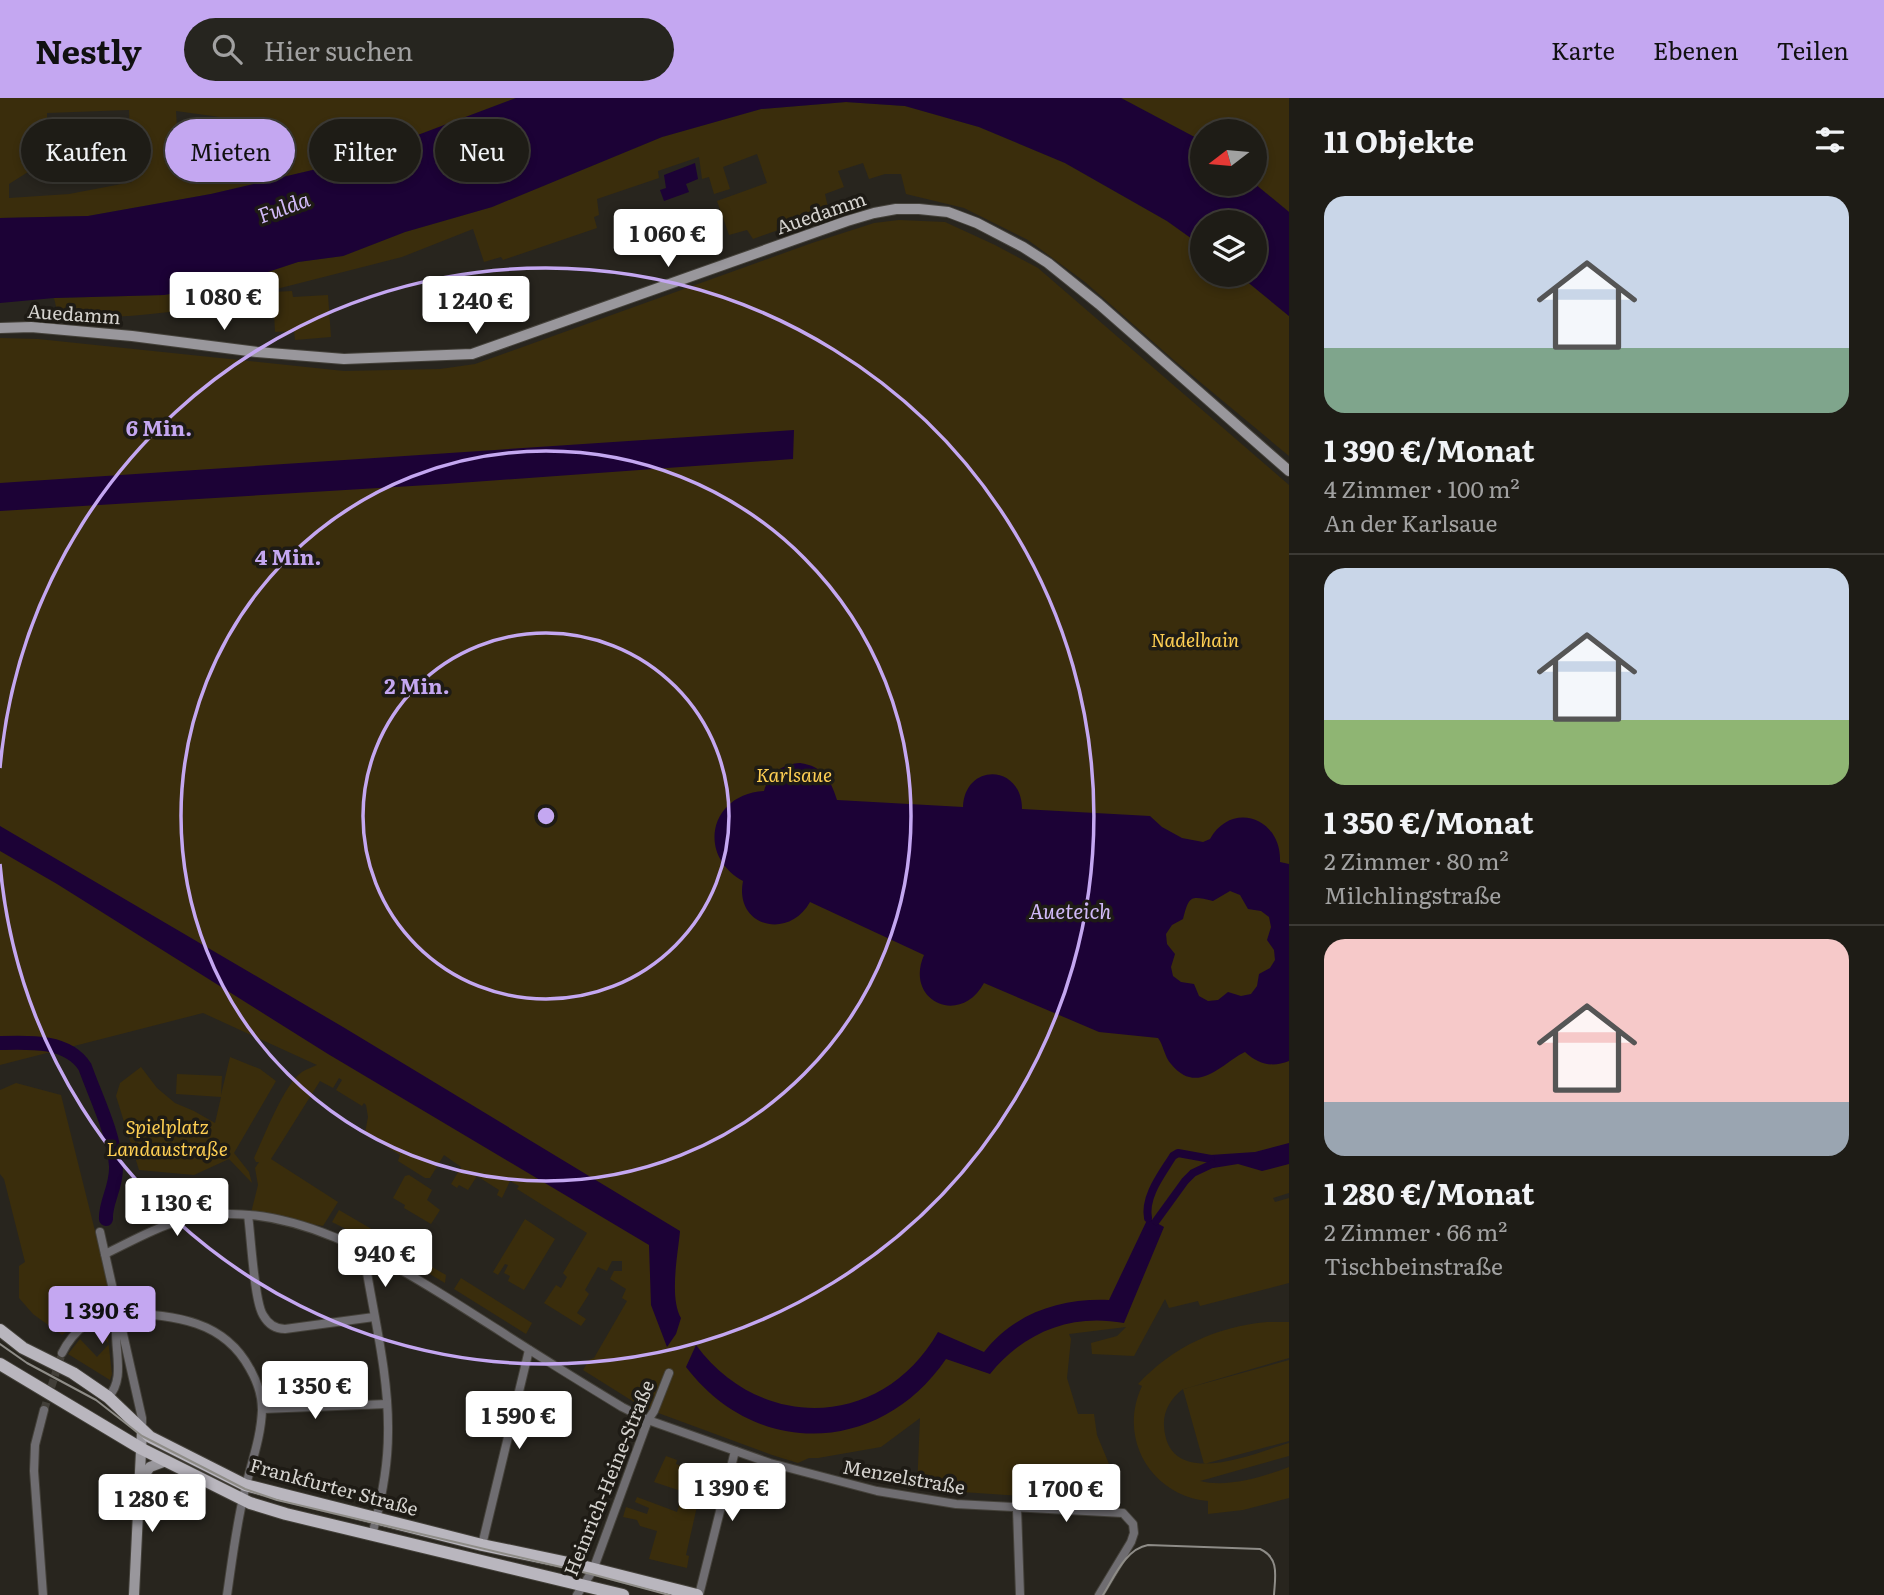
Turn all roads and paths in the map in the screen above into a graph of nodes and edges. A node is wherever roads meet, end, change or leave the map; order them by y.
1 (0, 328) edge
2 (1289, 471) edge
3 (248, 1215) junction
4 (100, 1232) dead end
5 (105, 1254) junction
6 (372, 1254) junction
7 (120, 1312) junction
8 (374, 1317) junction
9 (0, 1330) edge
10 (529, 1350) junction
11 (62, 1353) tunnel mouth
12 (0, 1364) edge
13 (669, 1373) dead end
14 (108, 1397) junction
15 (387, 1404) junction
16 (262, 1409) junction
17 (44, 1410) tunnel mouth
18 (648, 1420) junction
19 (142, 1431) junction
20 (142, 1449) junction
21 (735, 1451) junction
22 (166, 1461) junction
23 (140, 1480) junction
24 (245, 1485) junction
25 (242, 1499) junction
26 (1017, 1509) junction
27 (376, 1518) junction
28 (372, 1535) junction
29 (482, 1545) junction
30 (593, 1570) junction
31 (581, 1590) edge
32 (1099, 1594) edge
33 (43, 1595) edge
34 (134, 1595) edge
35 (227, 1595) edge
36 (623, 1595) edge
37 (698, 1595) edge
38 (1020, 1595) edge

1 - 2 street, Auedamm
3 - 5 street, Menzelstraße
3 - 6 street, Menzelstraße
3 - 8 street
4 - 5 street
5 - 7 street
6 - 8 street
6 - 10 street, Menzelstraße
7 - 11 street
7 - 14 street
7 - 16 street
7 - 19 street
8 - 15 street
9 - 14 main road, Frankfurter Straße
10 - 18 street, Menzelstraße
10 - 29 street
12 - 20 main road, Frankfurter Straße
13 - 18 street, Heinrich-Heine-Straße
14 - 19 main road, Frankfurter Straße
15 - 16 street
15 - 27 street
16 - 24 street
17 - 33 street
18 - 21 street, Menzelstraße
18 - 30 street, Heinrich-Heine-Straße
19 - 20 street
19 - 24 main road, Frankfurter Straße
20 - 22 main road, Frankfurter Straße
20 - 23 street
21 - 26 street, Menzelstraße
21 - 37 street
22 - 23 street
22 - 25 main road, Frankfurter Straße
23 - 34 street
24 - 25 street
24 - 27 main road, Frankfurter Straße
25 - 28 main road, Frankfurter Straße
25 - 35 street
26 - 32 street, Menzelstraße
26 - 38 street
27 - 28 street
27 - 29 main road, Frankfurter Straße
28 - 31 main road, Frankfurter Straße
29 - 30 main road, Frankfurter Straße
30 - 31 street, Heinrich-Heine-Straße
30 - 37 main road, Frankfurter Straße
31 - 36 main road, Frankfurter Straße

